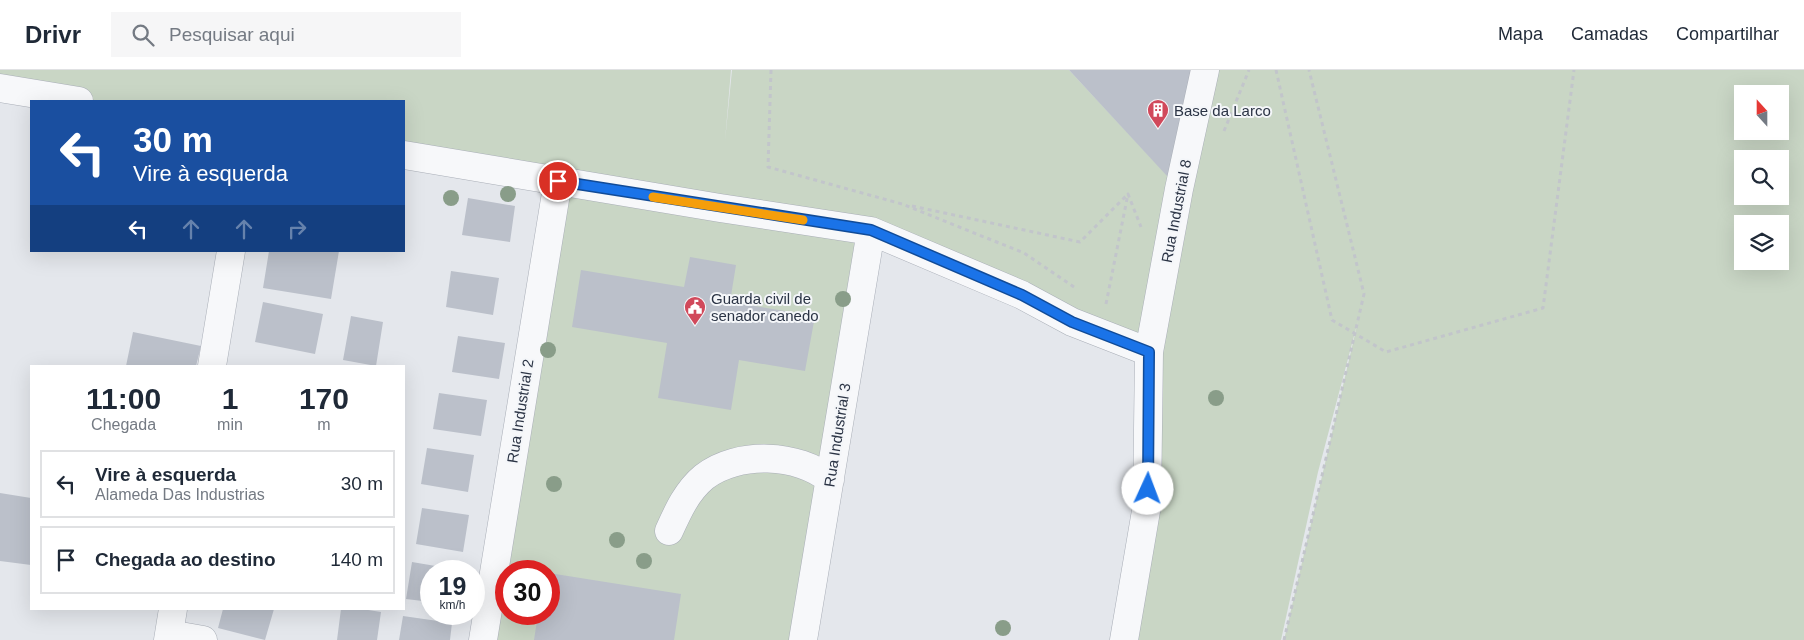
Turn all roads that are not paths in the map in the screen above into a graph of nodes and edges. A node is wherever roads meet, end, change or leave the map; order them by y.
1 (1205, 70) edge
2 (0, 88) edge
3 (73, 100) edge
4 (405, 155) edge
5 (558, 181) junction
6 (871, 230) junction
7 (231, 252) edge
8 (1149, 352) junction
9 (212, 365) edge
10 (830, 480) junction
11 (669, 531) dead end
12 (170, 628) edge
13 (203, 640) edge
14 (483, 640) edge
15 (804, 640) edge
16 (1124, 640) edge

1 - 8 street, Rua Industrial 8
2 - 3 street
4 - 5 street
5 - 6 street
5 - 14 street, Rua Industrial 2
6 - 8 street
6 - 10 street, Rua Industrial 3
7 - 9 street
8 - 16 street, Rua Industrial 8
10 - 11 street
10 - 15 street, Rua Industrial 3
12 - 13 street

